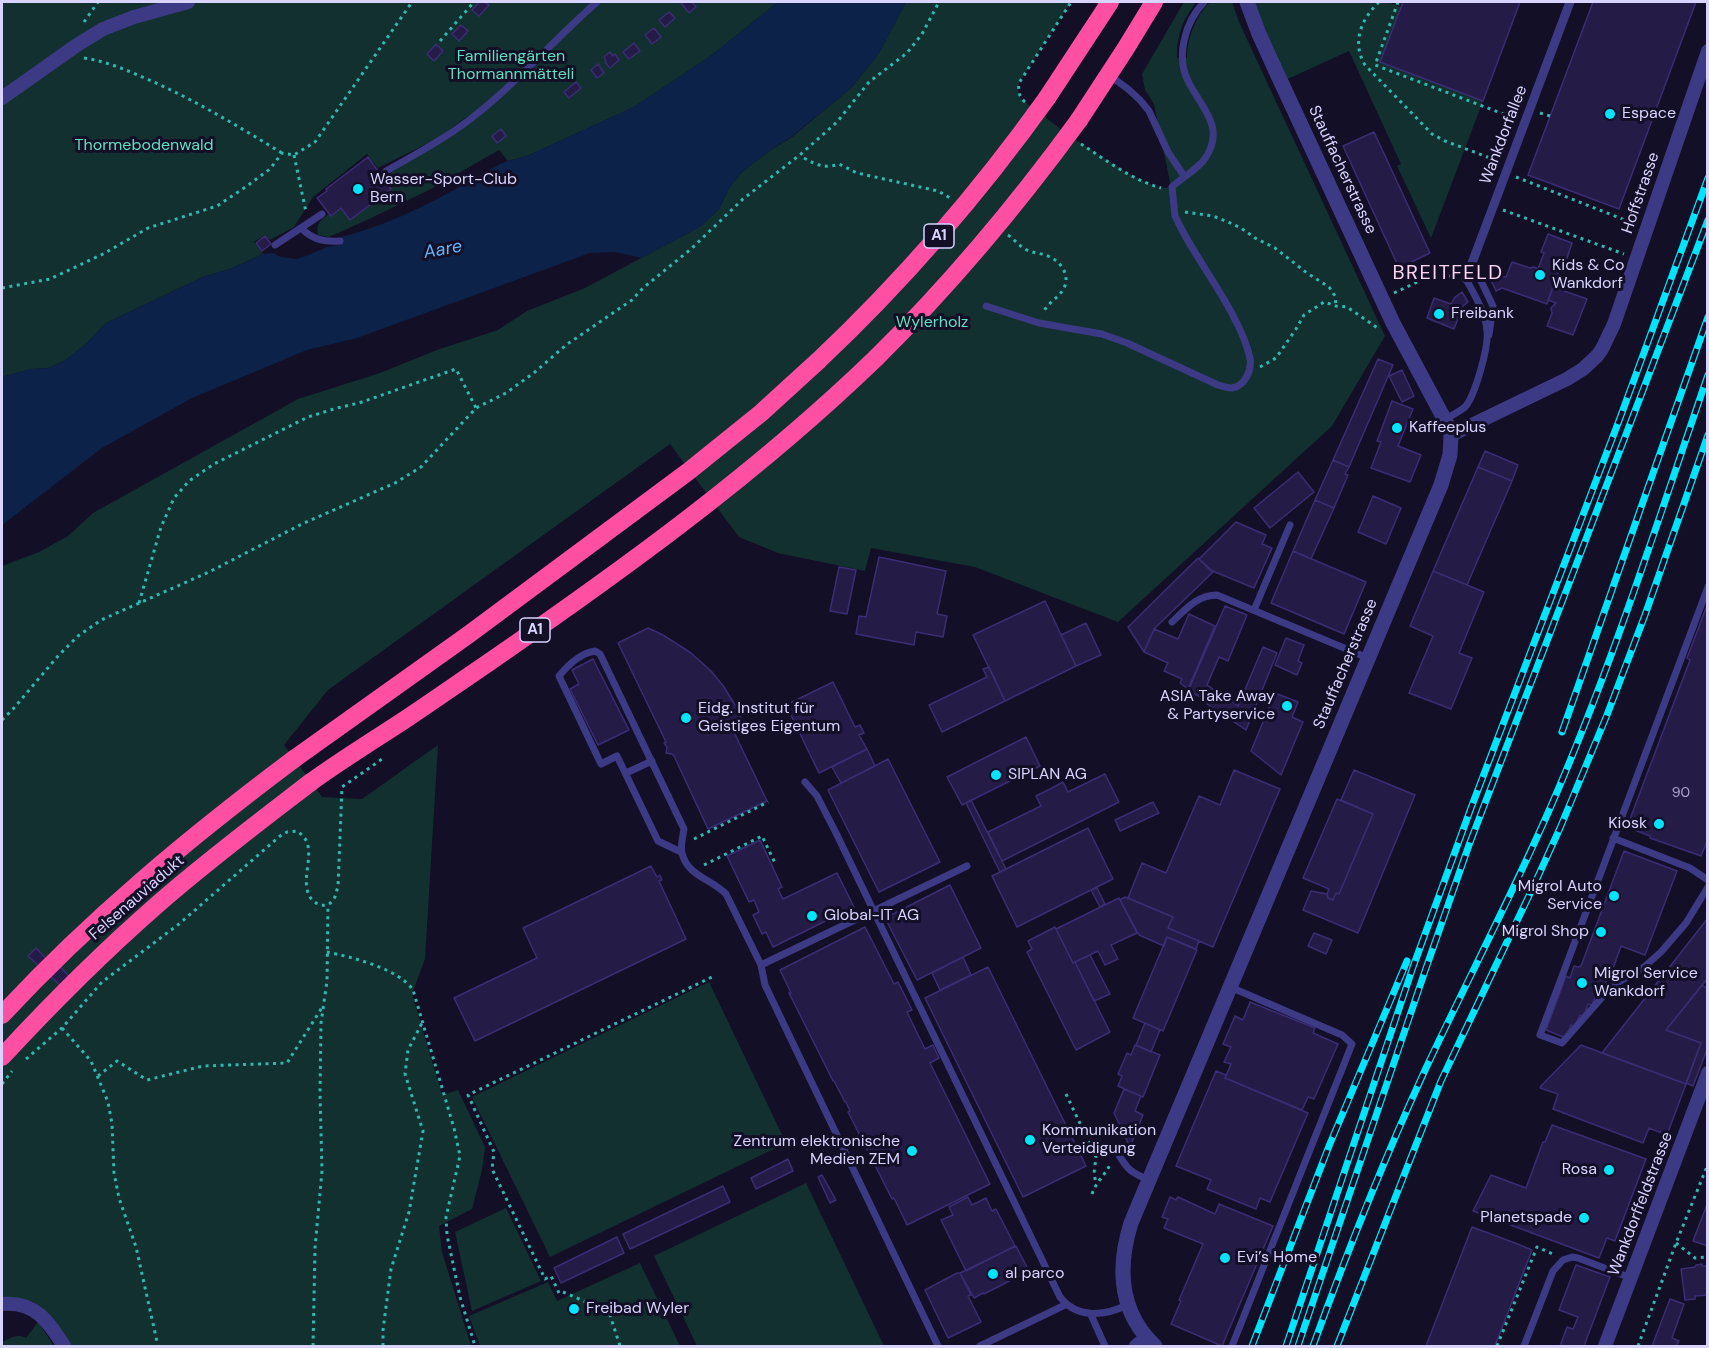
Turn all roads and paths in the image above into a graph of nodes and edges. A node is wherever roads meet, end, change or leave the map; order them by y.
1 (188, 2) edge
2 (412, 2) edge
3 (474, 2) edge
4 (597, 2) edge
5 (939, 2) edge
6 (1110, 2) edge
7 (1154, 2) edge
8 (1204, 2) edge
9 (1247, 2) edge
10 (1379, 2) edge
11 (1398, 2) edge
12 (1570, 2) edge
13 (440, 41) dead end
14 (71, 49) junction
15 (1707, 51) edge
16 (1109, 75) junction
17 (2, 98) edge
18 (1524, 122) junction
19 (282, 153) junction
20 (294, 155) junction
21 (804, 158) dead end
22 (1507, 169) junction
23 (386, 171) dead end
24 (1184, 176) junction
25 (938, 191) dead end
26 (1493, 207) junction
27 (322, 214) dead end
28 (1175, 216) junction
29 (309, 223) junction
30 (301, 228) junction
31 (1647, 228) junction
32 (340, 241) dead end
33 (275, 245) dead end
34 (1036, 253) dead end
35 (1636, 259) junction
36 (1472, 262) junction
37 (1466, 279) junction
38 (2, 288) edge
39 (1382, 298) junction
40 (986, 306) dead end
41 (1336, 306) junction
42 (1039, 323) junction
43 (1381, 330) dead end
44 (1487, 344) junction
45 (1248, 374) junction
46 (476, 408) junction
47 (1445, 419) junction
48 (1451, 435) junction
49 (1290, 525) dead end
50 (1707, 587) edge
51 (139, 603) junction
52 (1254, 610) junction
53 (1172, 622) dead end
54 (1368, 658) junction
55 (2, 720) edge
56 (385, 757) dead end
57 (651, 761) junction
58 (626, 773) junction
59 (805, 782) dead end
60 (768, 802) dead end
61 (1613, 838) junction
62 (682, 849) junction
63 (776, 866) dead end
64 (967, 866) dead end
65 (691, 872) junction
66 (1707, 880) edge
67 (1707, 887) edge
68 (328, 905) junction
69 (874, 910) junction
70 (327, 952) junction
71 (761, 965) junction
72 (712, 977) dead end
73 (1617, 982) junction
74 (1605, 984) dead end
75 (1230, 987) junction
76 (324, 1004) junction
77 (2, 1015) edge
78 (422, 1022) junction
79 (62, 1028) junction
80 (2, 1057) edge
81 (1707, 1073) edge
82 (97, 1077) junction
83 (2, 1084) edge
84 (1066, 1094) dead end
85 (1118, 1153) dead end
86 (1110, 1164) dead end
87 (1707, 1164) edge
88 (1149, 1180) junction
89 (1096, 1184) junction
90 (1092, 1194) dead end
91 (1676, 1243) junction
92 (1707, 1257) edge
93 (1566, 1259) junction
94 (1631, 1278) junction
95 (1067, 1304) junction
96 (2, 1305) edge
97 (1127, 1305) junction
98 (1091, 1315) junction
99 (1146, 1344) edge
100 (63, 1347) edge
101 (158, 1347) edge
102 (313, 1347) edge
103 (383, 1347) edge
104 (475, 1347) edge
105 (620, 1347) edge
106 (938, 1347) edge
107 (980, 1347) edge
108 (1105, 1347) edge
109 (1232, 1347) edge
110 (1497, 1347) edge
111 (1524, 1347) edge
112 (1605, 1347) edge
113 (1638, 1347) edge

1 - 14 street
2 - 20 path
3 - 13 path
4 - 23 lane
5 - 46 path
6 - 77 highway, Felsenauviadukt / A1, bridge
7 - 16 highway, A1
8 - 24 lane
9 - 39 street, Stauffacherstrasse
10 - 22 path
11 - 18 path
12 - 18 street, Wankdorfallee
14 - 17 street
14 - 19 path
15 - 31 street, Hoffstrasse
16 - 24 lane
16 - 80 highway, Felsenauviadukt / A1, bridge
18 - 22 street, Wankdorfallee
19 - 20 path
19 - 38 path
20 - 29 path
21 - 25 path
22 - 26 street, Wankdorfallee
22 - 31 path
24 - 28 lane
26 - 35 path
26 - 36 street, Wankdorfallee
27 - 29 lane
28 - 41 path
28 - 45 lane
29 - 30 lane
30 - 32 lane
30 - 33 lane
31 - 35 street, Hoffstrasse
34 - 42 path
35 - 48 street, Hoffstrasse
36 - 37 street, Wankdorfallee
36 - 44 lane
37 - 39 path
37 - 44 lane
39 - 47 street, Stauffacherstrasse
40 - 42 lane
41 - 43 path
41 - 45 path
42 - 45 lane
44 - 47 lane
46 - 51 path
46 - 51 path
47 - 48 street, Stauffacherstrasse
48 - 54 street, Stauffacherstrasse
49 - 52 lane
50 - 61 lane
51 - 55 path
52 - 53 lane
52 - 54 lane
54 - 75 street, Stauffacherstrasse
56 - 68 path
57 - 58 lane
57 - 58 lane
57 - 62 lane
58 - 62 lane
59 - 69 lane
60 - 62 path
61 - 66 lane
61 - 73 lane
62 - 65 lane
63 - 65 path
64 - 69 lane
65 - 71 lane
67 - 73 lane
68 - 70 path
68 - 79 path
69 - 71 lane
69 - 95 lane
70 - 76 path
70 - 78 path
71 - 106 lane
72 - 105 path
73 - 74 lane
75 - 88 street, Stauffacherstrasse
75 - 109 lane
76 - 82 path
76 - 102 path
78 - 103 path
78 - 104 path
79 - 82 path
79 - 83 path
81 - 94 street, Wankdorffeldstrasse
82 - 101 path
84 - 89 path
85 - 88 lane
86 - 89 path
87 - 91 path
88 - 97 street, Stauffacherstrasse
89 - 90 path
91 - 92 path
91 - 113 path
93 - 94 lane
93 - 110 path
93 - 111 lane
94 - 112 street, Wankdorffeldstrasse
95 - 98 lane
95 - 107 lane
96 - 100 street
97 - 98 lane
97 - 99 street, Stauffacherstrasse
98 - 108 lane

